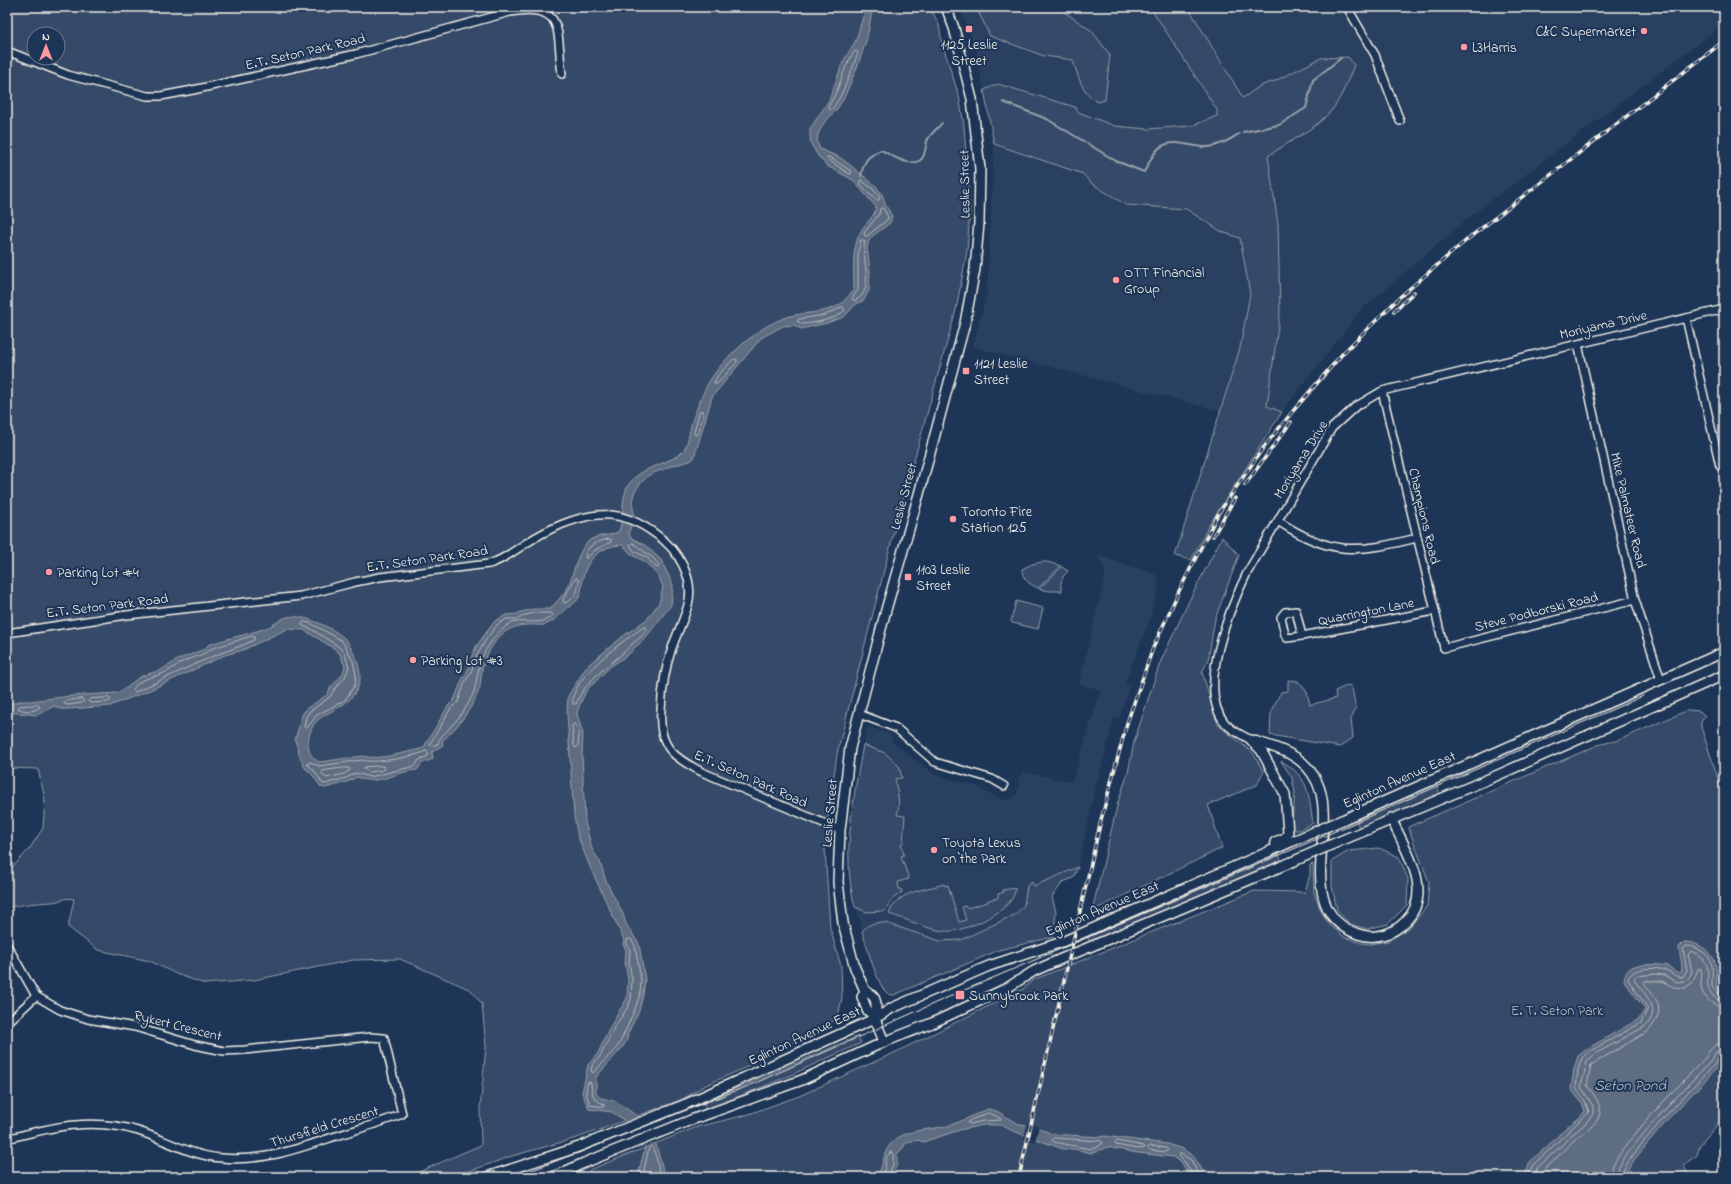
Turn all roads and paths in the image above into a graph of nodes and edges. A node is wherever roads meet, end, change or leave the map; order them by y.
1 (946, 7) edge
2 (1347, 7) edge
3 (7, 51) edge
4 (562, 74) dead end
5 (1400, 121) dead end
6 (1724, 309) edge
7 (1686, 318) junction
8 (1578, 344) junction
9 (1382, 391) junction
10 (1722, 466) edge
11 (1278, 521) junction
12 (1417, 538) junction
13 (1635, 600) junction
14 (1434, 611) junction
15 (7, 633) edge
16 (1302, 636) dead end
17 (1444, 648) joint
18 (1724, 652) edge
19 (1724, 675) edge
20 (1661, 680) junction
21 (859, 714) junction
22 (1251, 740) junction
23 (1004, 786) dead end
24 (1391, 818) junction
25 (840, 830) junction
26 (1202, 881) junction
27 (7, 945) edge
28 (36, 996) junction
29 (876, 1018) junction
30 (7, 1023) edge
31 (884, 1042) junction
32 (394, 1078) joint
33 (7, 1139) edge
34 (487, 1177) edge
35 (553, 1177) edge

1 - 21 main road, Leslie Street
2 - 5 street
3 - 4 street, E.T. Seton Park Road
6 - 7 street, Moriyama Drive
7 - 8 street, Moriyama Drive
7 - 10 street
8 - 9 street, Moriyama Drive
8 - 13 street, Mike Palmateer Road
9 - 11 street, Moriyama Drive
9 - 12 street, Champions Road
11 - 12 street
11 - 22 street, Moriyama Drive
12 - 14 street, Champions Road
13 - 17 street, Steve Podborski Road
13 - 20 street, Mike Palmateer Road
14 - 16 street, Quarrington Lane
14 - 17 street, Champions Road
15 - 25 street, E.T. Seton Park Road
18 - 20 main road, Eglinton Avenue East
19 - 24 main road
20 - 26 main road, Eglinton Avenue East, bridge
21 - 23 street
21 - 25 main road, Leslie Street
22 - 24 main road
22 - 26 main road
24 - 31 main road, bridge
25 - 29 main road, Leslie Street
26 - 29 main road, Eglinton Avenue East
27 - 28 street
28 - 30 street
28 - 32 street, Rykert Crescent
29 - 31 main road, Leslie Street
29 - 34 main road, Eglinton Avenue East
31 - 35 main road
32 - 33 street, Thursfield Crescent

